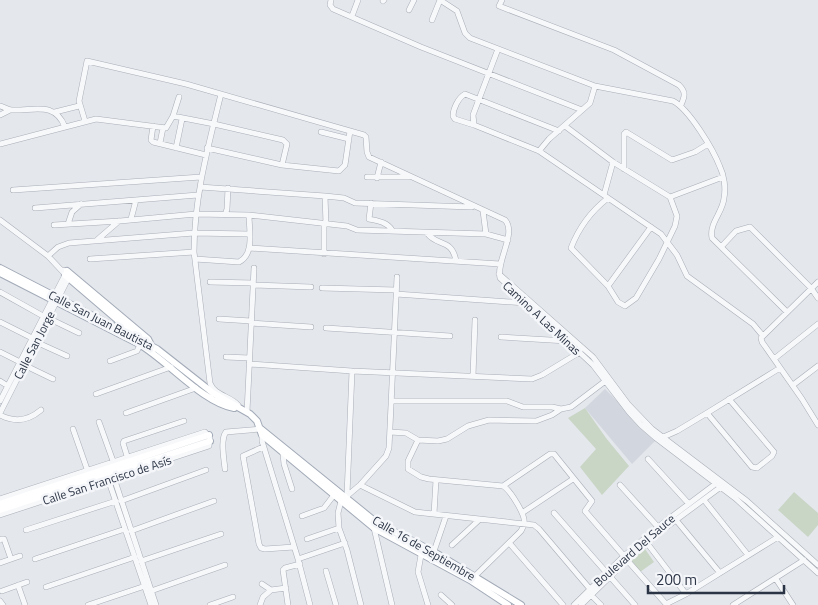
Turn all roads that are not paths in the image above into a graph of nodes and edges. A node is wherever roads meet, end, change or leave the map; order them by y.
1 (331, 0) edge
2 (358, 0) edge
3 (414, 0) edge
4 (440, 0) edge
5 (502, 0) edge
6 (409, 10) dead end
7 (352, 16) junction
8 (432, 20) dead end
9 (498, 49) junction
10 (489, 74) junction
11 (596, 86) junction
12 (221, 94) junction
13 (179, 97) dead end
14 (479, 98) junction
15 (681, 105) junction
16 (0, 106) edge
17 (79, 106) junction
18 (10, 110) junction
19 (582, 110) junction
20 (54, 112) junction
21 (0, 115) edge
22 (173, 116) junction
23 (182, 119) junction
24 (85, 121) junction
25 (214, 124) junction
26 (474, 125) junction
27 (153, 126) junction
28 (565, 126) junction
29 (65, 127) junction
30 (164, 128) junction
31 (350, 130) junction
32 (559, 131) junction
33 (321, 132) dead end
34 (349, 139) junction
35 (160, 143) junction
36 (0, 144) edge
37 (708, 144) junction
38 (176, 148) junction
39 (207, 148) junction
40 (540, 151) junction
41 (206, 155) junction
42 (381, 162) junction
43 (613, 162) junction
44 (282, 165) junction
45 (624, 168) junction
46 (723, 176) junction
47 (201, 177) junction
48 (367, 177) dead end
49 (409, 177) junction
50 (377, 178) junction
51 (200, 187) junction
52 (228, 188) junction
53 (13, 190) dead end
54 (198, 195) junction
55 (325, 196) junction
56 (606, 197) junction
57 (670, 197) junction
58 (136, 200) junction
59 (371, 203) junction
60 (82, 204) junction
61 (475, 207) junction
62 (35, 208) dead end
63 (483, 210) junction
64 (196, 214) junction
65 (225, 215) junction
66 (249, 216) junction
67 (131, 219) junction
68 (370, 219) junction
69 (120, 221) junction
70 (1, 223) edge
71 (54, 224) dead end
72 (68, 224) junction
73 (325, 224) junction
74 (651, 227) junction
75 (362, 229) junction
76 (392, 230) junction
77 (194, 233) junction
78 (427, 233) junction
79 (250, 234) junction
80 (486, 234) junction
81 (97, 240) junction
82 (508, 240) junction
83 (667, 242) junction
84 (722, 246) junction
85 (250, 248) junction
86 (194, 252) junction
87 (324, 254) junction
88 (48, 256) junction
89 (90, 259) dead end
90 (195, 259) junction
91 (456, 261) junction
92 (500, 264) junction
93 (0, 268) edge
94 (254, 268) dead end
95 (0, 273) edge
96 (66, 273) junction
97 (397, 277) dead end
98 (210, 282) dead end
99 (818, 282) edge
100 (253, 284) junction
101 (509, 285) junction
102 (608, 286) junction
103 (311, 287) dead end
104 (322, 288) dead end
105 (811, 288) junction
106 (0, 292) edge
107 (396, 292) junction
108 (818, 298) edge
109 (55, 299) junction
110 (526, 303) junction
111 (534, 304) junction
112 (787, 312) junction
113 (46, 317) junction
114 (219, 319) dead end
115 (475, 320) dead end
116 (0, 322) edge
117 (251, 322) junction
118 (818, 324) edge
119 (311, 327) dead end
120 (326, 328) dead end
121 (394, 332) junction
122 (79, 333) dead end
123 (450, 336) dead end
124 (763, 336) junction
125 (501, 337) dead end
126 (34, 340) junction
127 (138, 341) junction
128 (567, 341) junction
129 (150, 348) junction
130 (581, 351) junction
131 (0, 352) edge
132 (67, 356) dead end
133 (226, 357) dead end
134 (249, 358) junction
135 (774, 359) junction
136 (110, 361) dead end
137 (22, 363) junction
138 (248, 364) junction
139 (818, 366) edge
140 (171, 367) junction
141 (780, 368) junction
142 (352, 371) junction
143 (392, 373) junction
144 (473, 376) junction
145 (53, 379) dead end
146 (607, 380) junction
147 (0, 381) edge
148 (792, 385) junction
149 (8, 386) junction
150 (196, 388) junction
151 (96, 394) dead end
152 (729, 399) junction
153 (0, 401) edge
154 (391, 401) junction
155 (240, 409) junction
156 (561, 409) junction
157 (41, 410) dead end
158 (126, 412) dead end
159 (248, 412) junction
160 (0, 414) edge
161 (707, 414) junction
162 (816, 414) edge
163 (184, 421) dead end
164 (99, 422) dead end
165 (818, 425) edge
166 (73, 429) dead end
167 (677, 431) junction
168 (261, 432) junction
169 (390, 432) junction
170 (210, 438) joint
171 (660, 438) junction
172 (418, 440) junction
173 (670, 445) junction
174 (264, 447) junction
175 (283, 454) junction
176 (127, 456) junction
177 (648, 459) dead end
178 (225, 468) dead end
179 (87, 469) junction
180 (109, 470) junction
181 (206, 470) dead end
182 (573, 479) junction
183 (436, 480) junction
184 (721, 483) junction
185 (360, 484) junction
186 (620, 485) dead end
187 (502, 486) junction
188 (292, 489) dead end
189 (334, 495) junction
190 (0, 498) edge
191 (344, 498) junction
192 (704, 500) junction
193 (119, 501) junction
194 (214, 501) dead end
195 (0, 504) edge
196 (689, 504) junction
197 (0, 510) edge
198 (522, 513) junction
199 (554, 513) dead end
200 (434, 514) junction
201 (0, 515) edge
202 (302, 516) dead end
203 (446, 516) junction
204 (479, 520) junction
205 (676, 520) junction
206 (524, 524) junction
207 (658, 527) junction
208 (339, 528) junction
209 (374, 528) junction
210 (125, 529) junction
211 (26, 530) dead end
212 (132, 531) junction
213 (221, 534) dead end
214 (778, 537) junction
215 (307, 539) dead end
216 (0, 540) edge
217 (345, 543) junction
218 (647, 543) junction
219 (452, 545) dead end
220 (512, 545) dead end
221 (294, 547) junction
222 (434, 552) junction
223 (421, 555) junction
224 (748, 555) junction
225 (20, 556) dead end
226 (808, 556) junction
227 (135, 558) junction
228 (625, 558) junction
229 (11, 559) junction
230 (35, 559) dead end
231 (431, 560) junction
232 (803, 560) junction
233 (141, 561) junction
234 (299, 562) junction
235 (0, 563) edge
236 (225, 565) dead end
237 (818, 565) edge
238 (326, 571) dead end
239 (720, 573) junction
240 (818, 574) edge
241 (608, 575) junction
242 (475, 576) junction
243 (776, 579) junction
244 (27, 582) dead end
245 (18, 584) junction
246 (262, 584) dead end
247 (145, 586) junction
248 (46, 587) dead end
249 (286, 588) junction
250 (271, 590) junction
251 (2, 591) dead end
252 (151, 591) junction
253 (591, 592) junction
254 (686, 594) junction
255 (441, 595) dead end
256 (233, 598) dead end
257 (0, 601) edge
258 (666, 604) edge
259 (737, 604) edge
260 (3, 605) edge
261 (25, 605) edge
262 (88, 605) edge
263 (150, 605) edge
264 (156, 605) edge
265 (210, 605) edge
266 (260, 605) edge
267 (288, 605) edge
268 (310, 605) edge
269 (336, 605) edge
270 (361, 605) edge
271 (392, 605) edge
272 (428, 605) edge
273 (452, 605) edge
274 (508, 605) edge
275 (521, 605) edge
276 (563, 605) edge
277 (574, 605) edge
278 (582, 605) edge
279 (601, 605) edge
280 (635, 605) edge
281 (791, 605) edge

1 - 7 street
2 - 7 street
3 - 6 street
4 - 8 street
4 - 9 street
5 - 15 street
7 - 10 street
9 - 10 street
9 - 11 street
10 - 14 street
10 - 19 street
11 - 15 street
11 - 19 street
12 - 17 street
12 - 25 street
12 - 31 street
13 - 22 street
14 - 26 street
14 - 26 street
14 - 32 street
15 - 37 street
16 - 18 street
17 - 20 street
17 - 24 street
18 - 20 street
18 - 21 street
19 - 28 street
20 - 29 street
22 - 23 street
22 - 30 street
23 - 25 street
23 - 38 street
24 - 27 street
24 - 29 street
25 - 39 street
25 - 44 street
26 - 40 street
27 - 30 street
27 - 35 street
28 - 32 street
28 - 43 street
29 - 36 street
30 - 35 street
31 - 34 street
31 - 42 street
32 - 40 street
33 - 34 street
34 - 44 street
35 - 38 street
37 - 45 street
37 - 46 street
38 - 41 street
39 - 41 street
39 - 44 street
40 - 56 street
41 - 47 street
42 - 49 street
42 - 50 street
43 - 45 street
43 - 56 street
45 - 57 street
46 - 57 street
46 - 84 street
47 - 51 street
47 - 53 street
48 - 50 street
49 - 50 street
49 - 61 street
51 - 52 street
51 - 54 street
52 - 55 street
52 - 65 street
54 - 58 street
54 - 64 street
55 - 59 street
55 - 73 street
56 - 74 street
56 - 102 street
57 - 83 street
58 - 60 street
58 - 67 street
59 - 61 street
59 - 68 street
60 - 62 street
60 - 72 street
61 - 63 street
63 - 80 street
63 - 82 street
64 - 65 street
64 - 67 street
64 - 77 street
65 - 66 street
66 - 73 street
66 - 79 street
67 - 69 street
68 - 75 street
68 - 76 street
69 - 72 street
69 - 81 street
70 - 88 street
71 - 72 street
73 - 75 street
73 - 87 street
74 - 83 street
74 - 102 street
75 - 76 street
76 - 78 street
77 - 79 street
77 - 81 street
77 - 86 street
78 - 80 street
78 - 91 street
79 - 85 street
80 - 82 street
81 - 88 street
82 - 92 street
83 - 102 street
83 - 124 street
84 - 105 street
84 - 112 street
85 - 87 street
85 - 90 street
86 - 89 street
86 - 90 street
87 - 91 street
88 - 96 street
90 - 155 street
91 - 92 street
92 - 101 street, Camino A Las Minas
93 - 109 main road, Calle San Juan Bautista
94 - 100 street
95 - 109 main road, Calle San Juan Bautista
96 - 109 street, Calle San Jorge
96 - 127 main road
96 - 129 main road
97 - 107 street
98 - 100 street
99 - 105 street
100 - 103 street
100 - 117 street
101 - 110 street, Camino A Las Minas
101 - 111 street, Camino A Las Minas
104 - 107 street
105 - 108 street
105 - 112 street
106 - 113 street
107 - 110 street
107 - 121 street
109 - 113 street, Calle San Jorge
109 - 127 main road, Calle San Juan Bautista
110 - 111 street
110 - 128 street, Camino A Las Minas
111 - 130 street, Camino A Las Minas
112 - 124 street
113 - 122 street
113 - 126 street, Calle San Jorge
114 - 117 street
115 - 144 street
116 - 126 street
117 - 119 street
117 - 134 street
118 - 135 street
120 - 121 street
121 - 123 street
121 - 143 street
124 - 135 street
125 - 128 street
126 - 132 street
126 - 137 street, Calle San Jorge
127 - 129 main road, Calle San Juan Bautista
127 - 136 street
128 - 130 street, Camino A Las Minas
129 - 140 main road, Calle San Juan Bautista
129 - 155 main road, Calle San Juan Bautista
130 - 144 street
130 - 146 street, Camino A Las Minas
131 - 137 street
133 - 134 street
134 - 138 street
135 - 141 street
137 - 145 street
137 - 149 street, Calle San Jorge
137 - 160 street, Calle San Jorge
138 - 142 street
138 - 159 street
139 - 148 street
140 - 150 main road, Calle San Juan Bautista
140 - 151 street
141 - 148 street
141 - 152 street
142 - 143 street
142 - 191 street
143 - 144 street
143 - 154 street
146 - 156 street
146 - 171 street, Camino A Las Minas
147 - 149 street
148 - 162 street
149 - 153 street, Calle San Jorge
150 - 155 main road, Calle San Juan Bautista
150 - 158 street
152 - 161 street
152 - 161 street
154 - 156 street
154 - 169 street
155 - 159 main road
156 - 172 street
157 - 160 street
159 - 168 main road, Calle 16 de Septiembre
161 - 167 street
162 - 165 street
163 - 176 street
164 - 180 street
166 - 179 street
167 - 171 street
167 - 173 street
168 - 174 street
168 - 175 main road, Calle 16 de Septiembre
168 - 178 street
168 - 191 main road, Calle 16 de Septiembre
169 - 172 street
169 - 185 street
170 - 176 street, Calle San Francisco de Asís
170 - 180 main road, Calle San Francisco de Asís
171 - 173 street, Camino A Las Minas
172 - 183 street
173 - 184 street, Camino A Las Minas
174 - 221 street
174 - 221 street
175 - 188 street
175 - 189 main road, Calle 16 de Septiembre
176 - 180 street, Calle San Francisco de Asís
177 - 196 street
179 - 180 street, Calle San Francisco de Asís
179 - 190 street, Calle San Francisco de Asís
180 - 193 street
180 - 195 main road, Calle San Francisco de Asís
180 - 197 main road, Calle San Francisco de Asís
180 - 201 street, Calle San Francisco de Asís
181 - 193 street
182 - 187 street
182 - 198 street
182 - 228 street
183 - 187 street
183 - 200 street
184 - 192 street, Boulevard Del Sauce
184 - 196 street, Boulevard Del Sauce
184 - 214 street
184 - 226 street
185 - 191 street
185 - 200 street
186 - 207 street
187 - 198 street
189 - 191 main road, Calle 16 de Septiembre
189 - 202 street
191 - 208 street
191 - 209 main road, Calle 16 de Septiembre
191 - 222 main road, Calle 16 de Septiembre
192 - 205 street, Boulevard Del Sauce
192 - 224 street
193 - 210 street
193 - 211 street
193 - 212 street
194 - 212 street
196 - 207 street, Boulevard Del Sauce
198 - 206 street
199 - 241 street
200 - 203 street
203 - 204 street
203 - 222 street
204 - 206 street
204 - 219 street
205 - 218 street, Boulevard Del Sauce
205 - 239 street
206 - 242 street
206 - 253 street
207 - 228 street, Boulevard Del Sauce
208 - 215 street
208 - 217 street
209 - 223 main road, Calle 16 de Septiembre
209 - 271 street
210 - 227 street
210 - 230 street
212 - 233 street
213 - 233 street
214 - 224 street
214 - 232 street
216 - 229 street
217 - 234 street
217 - 270 street
218 - 228 street, Boulevard Del Sauce
218 - 254 street
220 - 276 street
221 - 234 street
222 - 231 street
222 - 242 main road, Calle 16 de Septiembre
223 - 231 main road, Calle 16 de Septiembre
223 - 272 street
224 - 239 street
225 - 229 street
226 - 232 street
226 - 237 street
227 - 247 street
227 - 248 street
228 - 241 street, Boulevard Del Sauce
228 - 258 street
229 - 235 street
231 - 274 main road, Calle 16 de Septiembre
232 - 240 street
232 - 243 street
233 - 252 street
234 - 249 street
234 - 268 street
236 - 252 street
238 - 269 street
239 - 254 street
241 - 253 street, Boulevard Del Sauce
241 - 280 street
242 - 275 main road, Calle 16 de Septiembre
243 - 259 street
243 - 281 street
244 - 245 street
245 - 251 street
245 - 261 street
246 - 250 street
247 - 262 street
247 - 263 street
249 - 250 street
249 - 267 street
250 - 266 street
252 - 264 street
253 - 277 street, Boulevard Del Sauce
253 - 278 street, Boulevard Del Sauce
253 - 279 street
254 - 258 street
255 - 273 street
256 - 265 street
257 - 260 street

